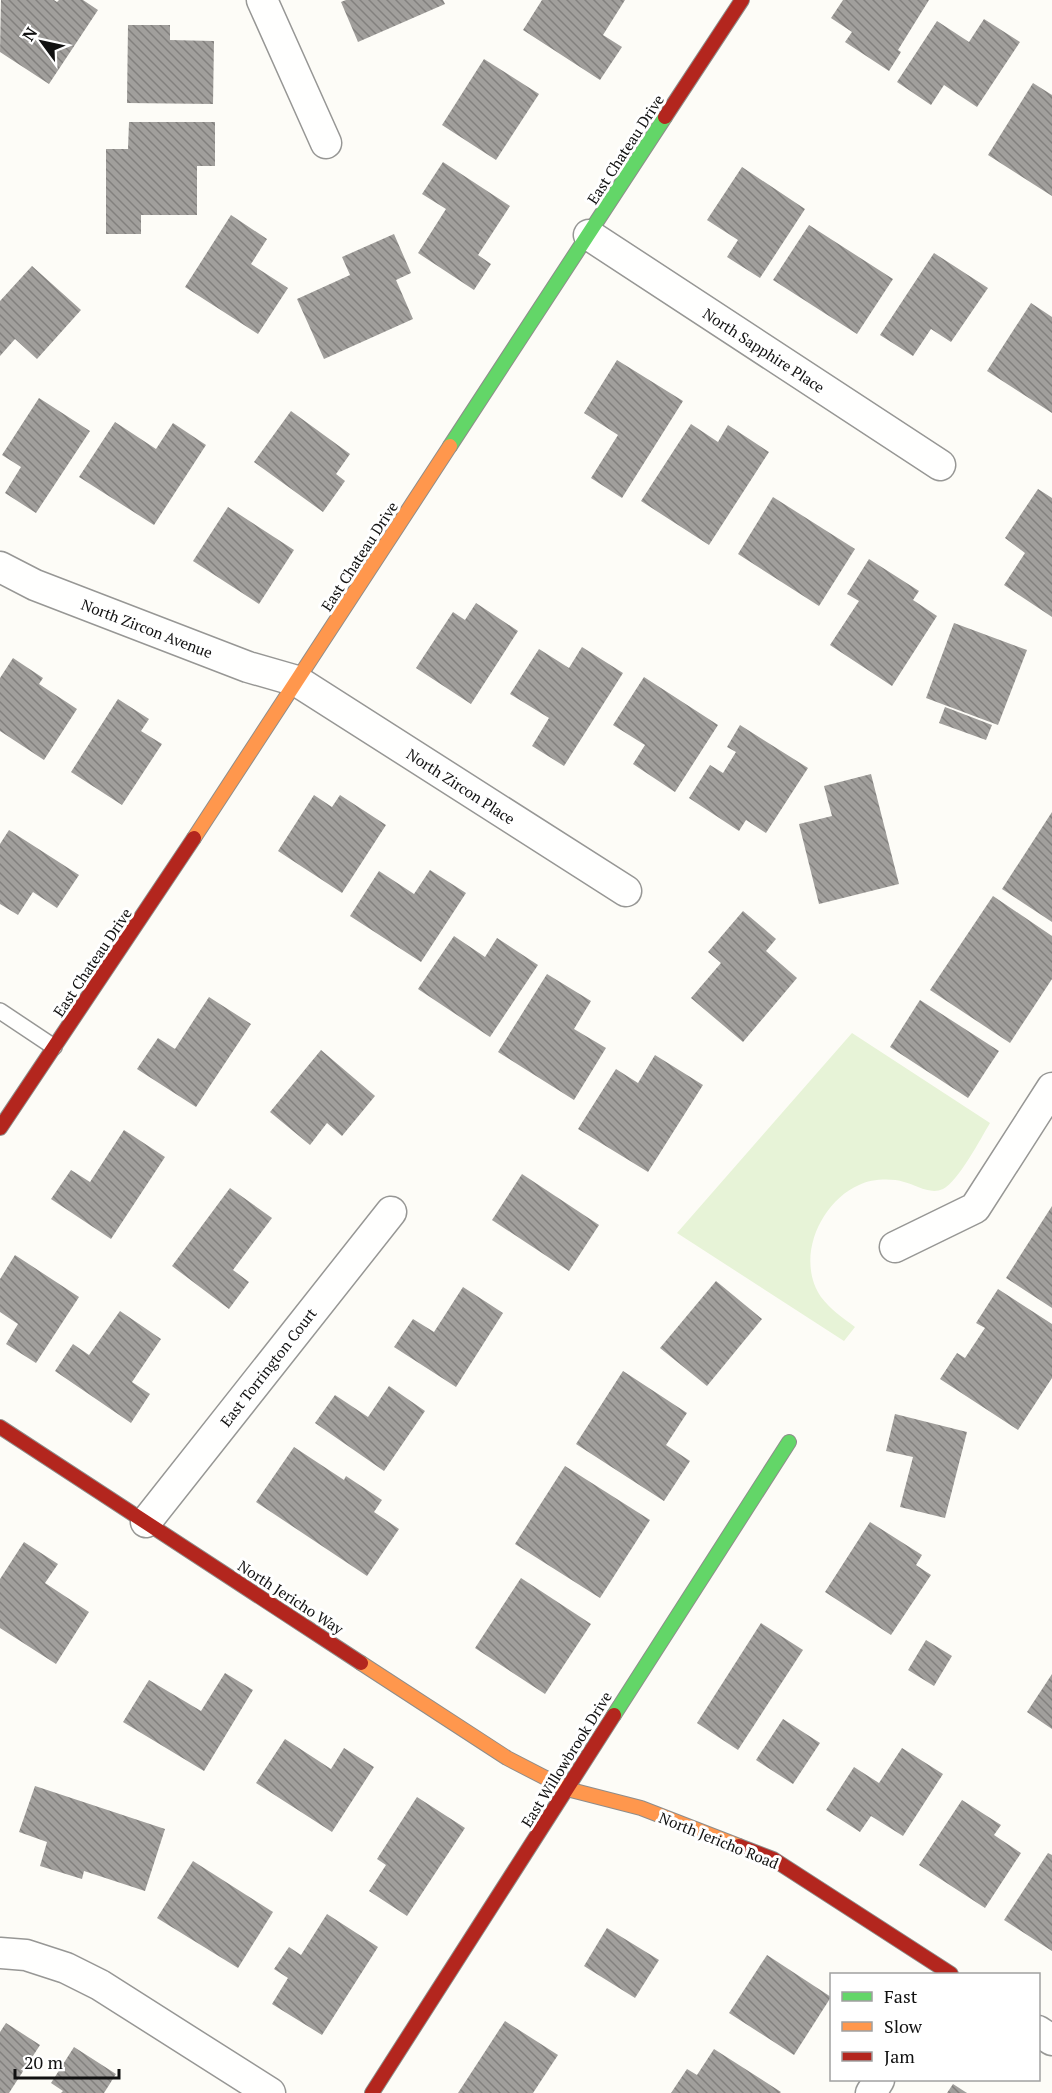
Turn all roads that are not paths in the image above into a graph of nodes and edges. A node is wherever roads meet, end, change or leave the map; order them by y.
1 (262, 0) edge
2 (742, 0) edge
3 (326, 143) dead end
4 (589, 235) junction
5 (940, 465) dead end
6 (0, 567) edge
7 (297, 681) junction
8 (626, 891) dead end
9 (0, 1011) edge
10 (54, 1047) junction
11 (1052, 1088) edge
12 (0, 1128) edge
13 (390, 1212) dead end
14 (895, 1247) dead end
15 (0, 1427) edge
16 (789, 1442) dead end
17 (146, 1522) junction
18 (567, 1789) junction
19 (0, 1953) edge
20 (947, 1973) edge
21 (270, 2093) edge
22 (372, 2093) edge

1 - 3 street
2 - 4 street, East Chateau Drive
4 - 5 street, North Sapphire Place
4 - 7 street, East Chateau Drive
6 - 7 street, North Zircon Avenue
7 - 8 street, North Zircon Place
7 - 10 street, East Chateau Drive
9 - 10 lane
10 - 12 street, East Chateau Drive
11 - 14 street
13 - 17 street, East Torrington Court
15 - 17 street, North Jericho Way
16 - 18 street, East Willowbrook Drive
17 - 18 street, North Jericho Way
18 - 20 street, North Jericho Road
18 - 22 street, East Willowbrook Drive
19 - 21 street

